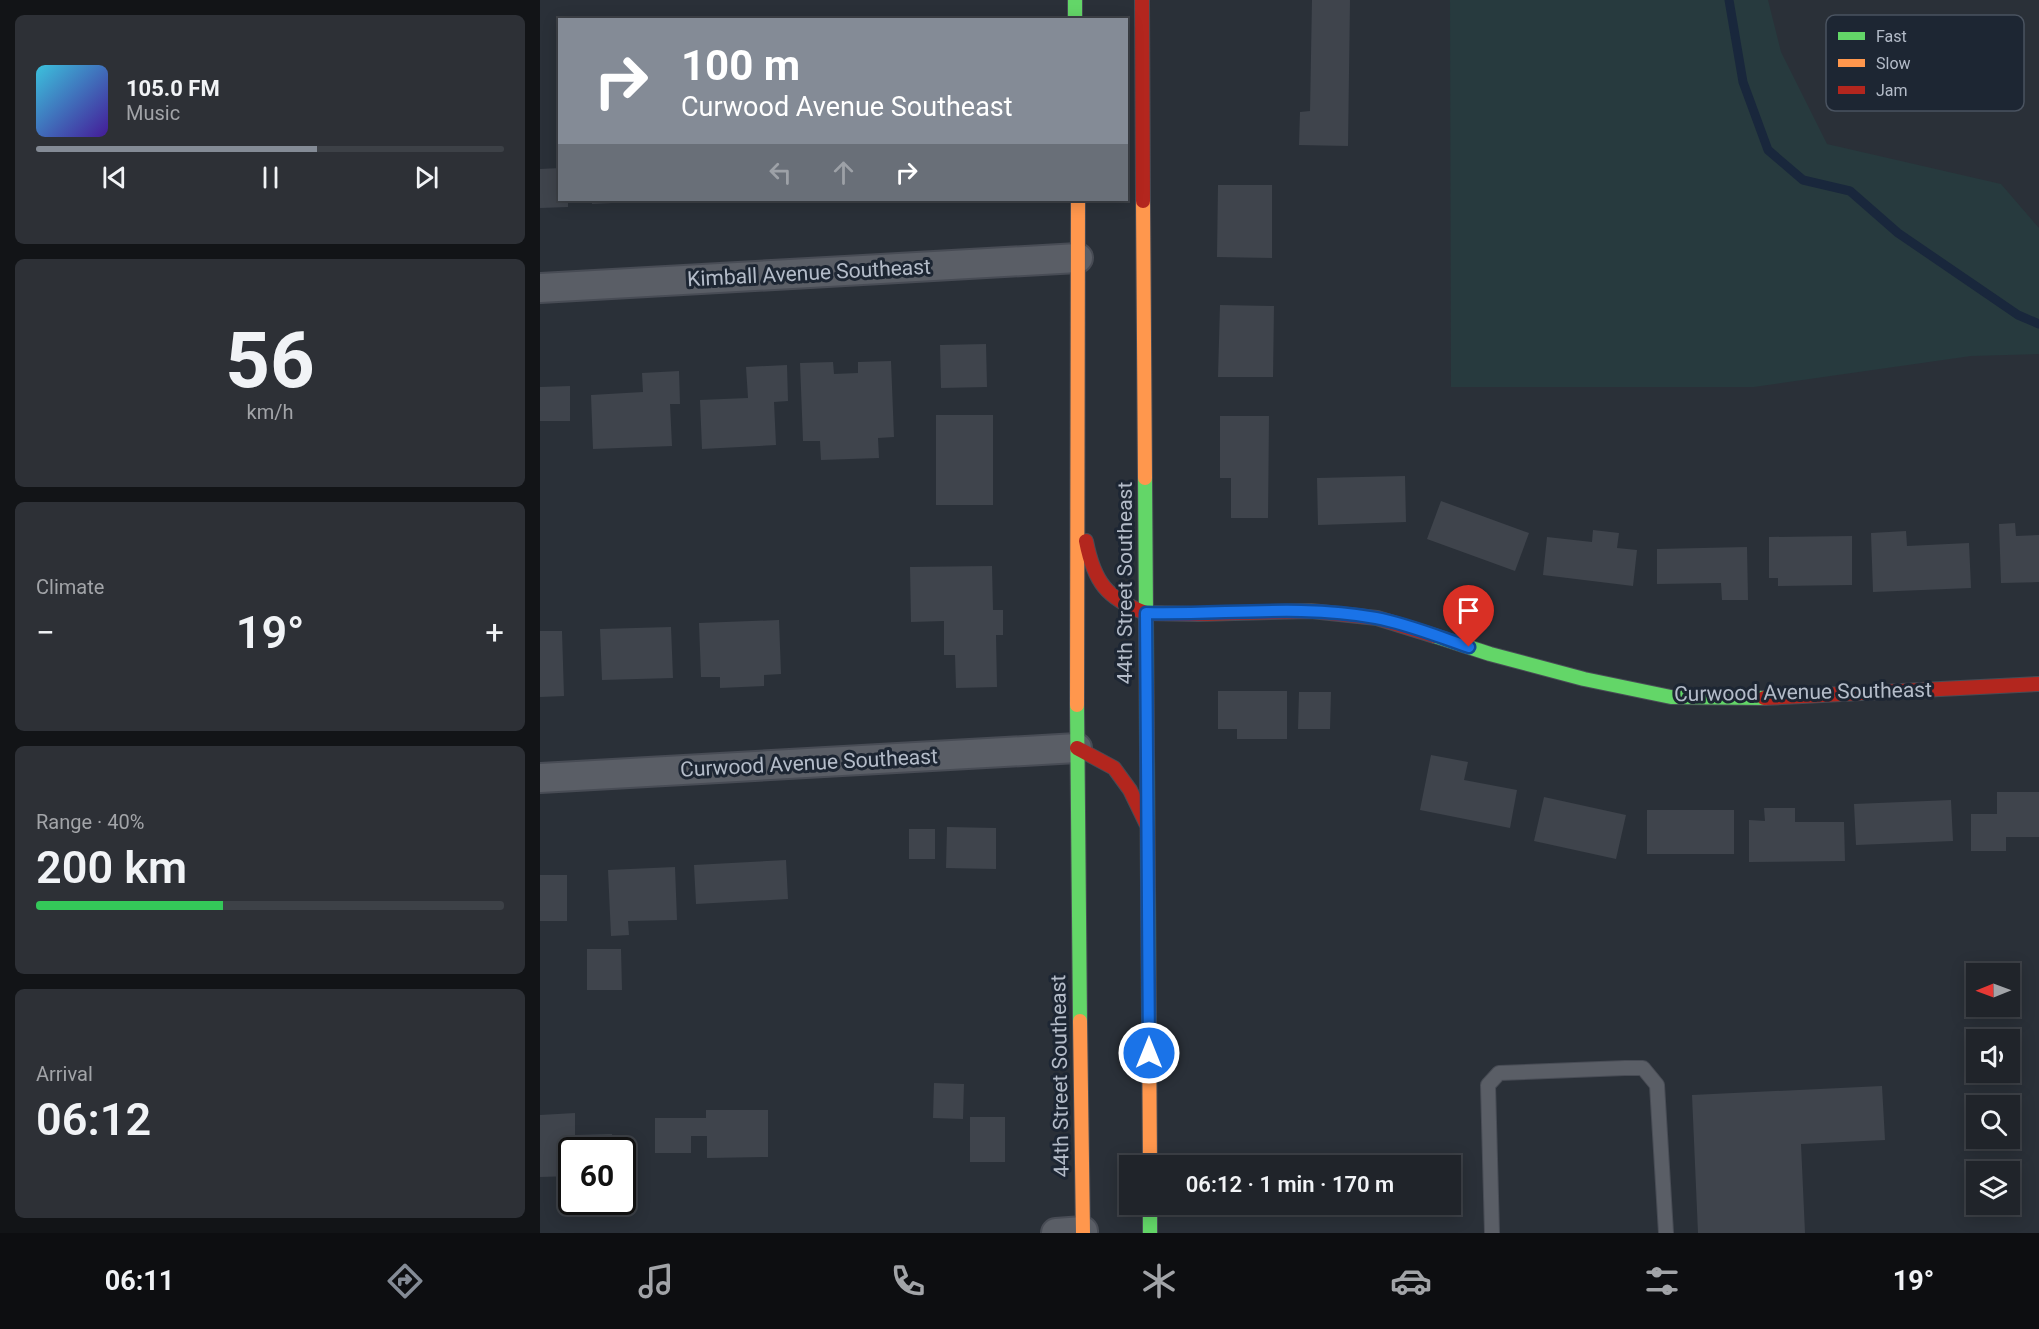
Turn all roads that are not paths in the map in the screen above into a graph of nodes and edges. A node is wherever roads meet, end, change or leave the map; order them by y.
1 (1075, 0) edge
2 (1142, 0) edge
3 (1075, 18) edge
4 (1078, 201) edge
5 (1078, 258) junction
6 (540, 288) edge
7 (1078, 505) junction
8 (1146, 613) junction
9 (2039, 684) edge
10 (1077, 748) junction
11 (540, 778) edge
12 (1148, 827) junction
13 (1150, 1155) edge
14 (1150, 1215) edge
15 (1074, 1232) edge
16 (1150, 1233) edge
17 (1492, 1233) edge
18 (1666, 1233) edge

1 - 3 main road
2 - 8 main road, 44th Street Southeast
4 - 5 main road, 44th Street Southeast
5 - 6 street, Kimball Avenue Southeast
5 - 7 main road, 44th Street Southeast
7 - 8 main road
7 - 10 main road, 44th Street Southeast
8 - 9 main road, Curwood Avenue Southeast
8 - 12 main road, 44th Street Southeast
10 - 11 street, Curwood Avenue Southeast
10 - 12 main road
10 - 15 main road, 44th Street Southeast
12 - 13 main road, 44th Street Southeast
14 - 16 main road
17 - 18 lane

